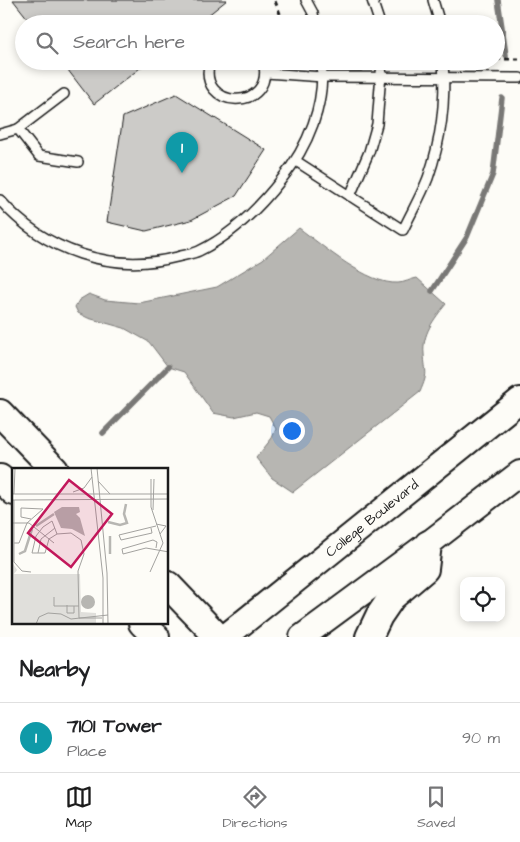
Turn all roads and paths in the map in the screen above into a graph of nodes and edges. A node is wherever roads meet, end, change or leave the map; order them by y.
1 (306, 0) edge
2 (372, 0) edge
3 (433, 0) edge
4 (275, 1) edge
5 (280, 15) edge
6 (313, 15) edge
7 (377, 15) edge
8 (437, 15) edge
9 (505, 59) edge
10 (520, 59) edge
11 (208, 70) edge
12 (266, 70) edge
13 (322, 70) edge
14 (381, 70) edge
15 (444, 70) edge
16 (266, 73) junction
17 (323, 77) junction
18 (381, 78) junction
19 (445, 78) junction
20 (520, 78) edge
21 (64, 94) dead end
22 (18, 129) junction
23 (0, 134) edge
24 (296, 161) junction
25 (78, 162) dead end
26 (350, 196) junction
27 (0, 200) edge
28 (520, 400) edge
29 (0, 413) edge
30 (53, 468) edge
31 (520, 473) edge
32 (0, 478) edge
33 (12, 490) edge
34 (428, 544) junction
35 (169, 586) edge
36 (143, 624) edge
37 (156, 637) edge
38 (218, 637) edge
39 (225, 637) edge
40 (302, 637) edge
41 (369, 637) edge

1 - 6 lane
2 - 7 lane
3 - 8 lane
4 - 5 path
9 - 10 path
11 - 16 lane
12 - 16 lane
13 - 17 lane
14 - 18 lane
15 - 19 lane
16 - 17 lane
17 - 18 lane
17 - 24 lane
18 - 19 lane
18 - 26 lane
19 - 20 lane
19 - 26 lane
21 - 22 lane
22 - 23 lane
22 - 25 lane
24 - 26 lane
24 - 27 lane
28 - 39 main road, College Boulevard
29 - 30 main road
31 - 34 main road
32 - 33 main road
34 - 40 main road
34 - 41 main road
35 - 38 main road
36 - 37 main road

